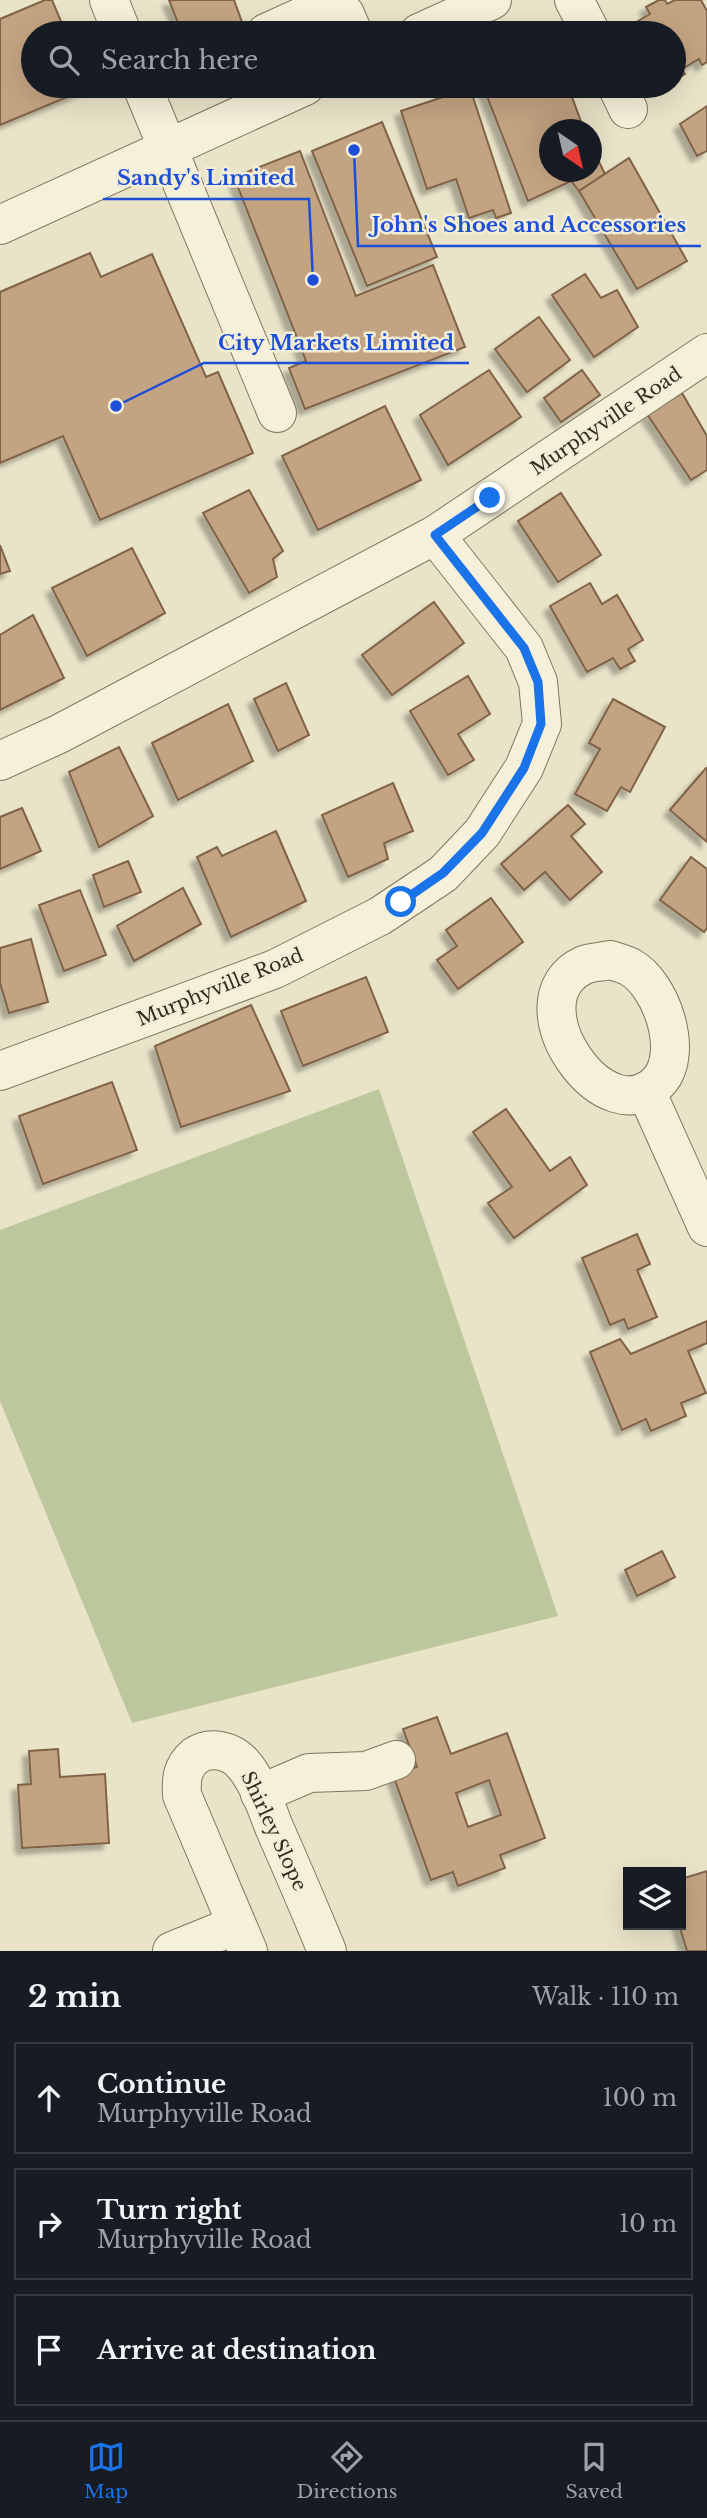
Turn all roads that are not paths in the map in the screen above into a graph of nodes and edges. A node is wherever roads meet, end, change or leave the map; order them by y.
1 (109, 0) edge
2 (492, 0) edge
3 (574, 0) edge
4 (117, 21) edge
5 (293, 21) edge
6 (348, 21) edge
7 (446, 21) edge
8 (585, 21) edge
9 (148, 98) edge
10 (278, 98) edge
11 (167, 149) junction
12 (0, 225) edge
13 (707, 353) edge
14 (277, 413) dead end
15 (435, 535) junction
16 (0, 761) edge
17 (0, 1071) edge
18 (646, 1091) dead end
19 (707, 1227) edge
20 (396, 1760) dead end
21 (260, 1794) junction
22 (242, 1938) edge
23 (173, 1951) edge
24 (327, 1951) edge

1 - 4 street
2 - 7 street
3 - 8 street
5 - 6 street
9 - 11 street
10 - 11 street
11 - 12 street
11 - 14 street
13 - 15 street, Murphyville Road
15 - 16 street, Murphyville Road
15 - 17 street, Murphyville Road
18 - 19 street
20 - 21 street
21 - 22 street, Shirley Slope
21 - 24 street, Shirley Slope
22 - 23 street

